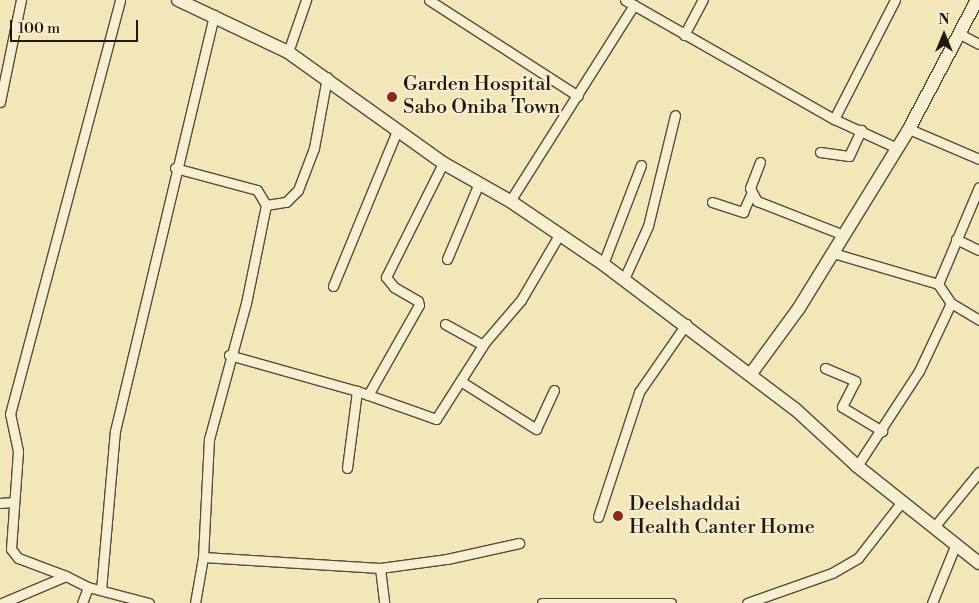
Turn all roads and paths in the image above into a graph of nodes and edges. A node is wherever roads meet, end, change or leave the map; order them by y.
1 (21, 0) edge
2 (120, 0) edge
3 (178, 0) edge
4 (306, 0) edge
5 (429, 0) edge
6 (625, 0) edge
7 (703, 0) edge
8 (895, 0) edge
9 (977, 0) edge
10 (634, 5) junction
11 (214, 15) junction
12 (960, 34) junction
13 (684, 35) junction
14 (979, 44) edge
15 (288, 52) junction
16 (327, 77) junction
17 (578, 96) junction
18 (0, 102) edge
19 (674, 115) dead end
20 (834, 119) junction
21 (909, 129) junction
22 (397, 130) junction
23 (860, 130) junction
24 (897, 148) junction
25 (820, 152) dead end
26 (979, 159) edge
27 (760, 162) dead end
28 (443, 163) junction
29 (641, 165) dead end
30 (175, 168) junction
31 (479, 183) junction
32 (979, 187) edge
33 (751, 194) junction
34 (510, 201) junction
35 (712, 202) dead end
36 (266, 205) junction
37 (841, 234) junction
38 (559, 235) junction
39 (956, 239) junction
40 (979, 250) edge
41 (833, 253) junction
42 (448, 259) dead end
43 (603, 264) junction
44 (624, 279) junction
45 (938, 284) junction
46 (333, 286) dead end
47 (951, 303) junction
48 (979, 320) edge
49 (446, 324) dead end
50 (686, 324) junction
51 (483, 345) junction
52 (229, 355) junction
53 (825, 368) dead end
54 (750, 375) junction
55 (462, 382) junction
56 (554, 390) dead end
57 (357, 391) junction
58 (368, 395) junction
59 (882, 432) junction
60 (857, 466) junction
61 (348, 468) dead end
62 (979, 472) edge
63 (14, 502) junction
64 (0, 503) edge
65 (901, 503) junction
66 (598, 518) dead end
67 (934, 527) junction
68 (519, 543) dead end
69 (956, 546) junction
70 (203, 557) junction
71 (979, 563) edge
72 (380, 568) junction
73 (66, 576) junction
74 (88, 587) junction
75 (101, 590) junction
76 (769, 599) edge
77 (2, 603) edge
78 (82, 603) edge
79 (148, 603) edge
80 (195, 603) edge
81 (384, 603) edge
82 (544, 603) edge
83 (667, 603) edge
84 (671, 603) edge
85 (747, 603) edge
86 (932, 603) edge

1 - 18 street
2 - 63 street
3 - 11 main road
4 - 15 street
5 - 17 street
6 - 10 street
7 - 13 street
8 - 20 street
9 - 12 main road
10 - 13 street
10 - 17 street
11 - 15 main road
11 - 30 street
12 - 14 street
12 - 21 main road
13 - 20 street
15 - 16 main road
16 - 22 main road
16 - 36 street
17 - 34 street
19 - 44 street
20 - 23 street
21 - 24 main road
21 - 26 street
22 - 28 main road
22 - 46 street
23 - 24 street
23 - 25 street
24 - 37 main road
27 - 33 street
28 - 31 main road
28 - 58 street
29 - 43 street
30 - 36 street
30 - 75 street
31 - 34 main road
31 - 42 street
32 - 39 street
33 - 35 street
33 - 37 street
34 - 38 main road
36 - 52 street
37 - 41 main road
38 - 43 main road
38 - 51 street
39 - 40 street
39 - 45 street
41 - 45 street
41 - 54 main road
43 - 44 main road
44 - 50 main road
45 - 47 street
47 - 48 street
47 - 59 street
49 - 51 street
50 - 54 main road
50 - 66 street
51 - 55 street
52 - 57 street
52 - 70 street
53 - 59 street
54 - 60 main road
55 - 56 street
55 - 58 street
57 - 58 street
57 - 61 street
59 - 60 street
60 - 65 main road
62 - 67 street
63 - 64 street
63 - 73 street
65 - 67 main road
65 - 76 street
67 - 69 main road
68 - 72 street
69 - 71 main road
69 - 86 street
70 - 72 street
70 - 80 street
72 - 81 street
73 - 74 street
73 - 77 street
74 - 75 street
74 - 78 street
75 - 79 street
76 - 85 street
82 - 83 street
83 - 84 street

